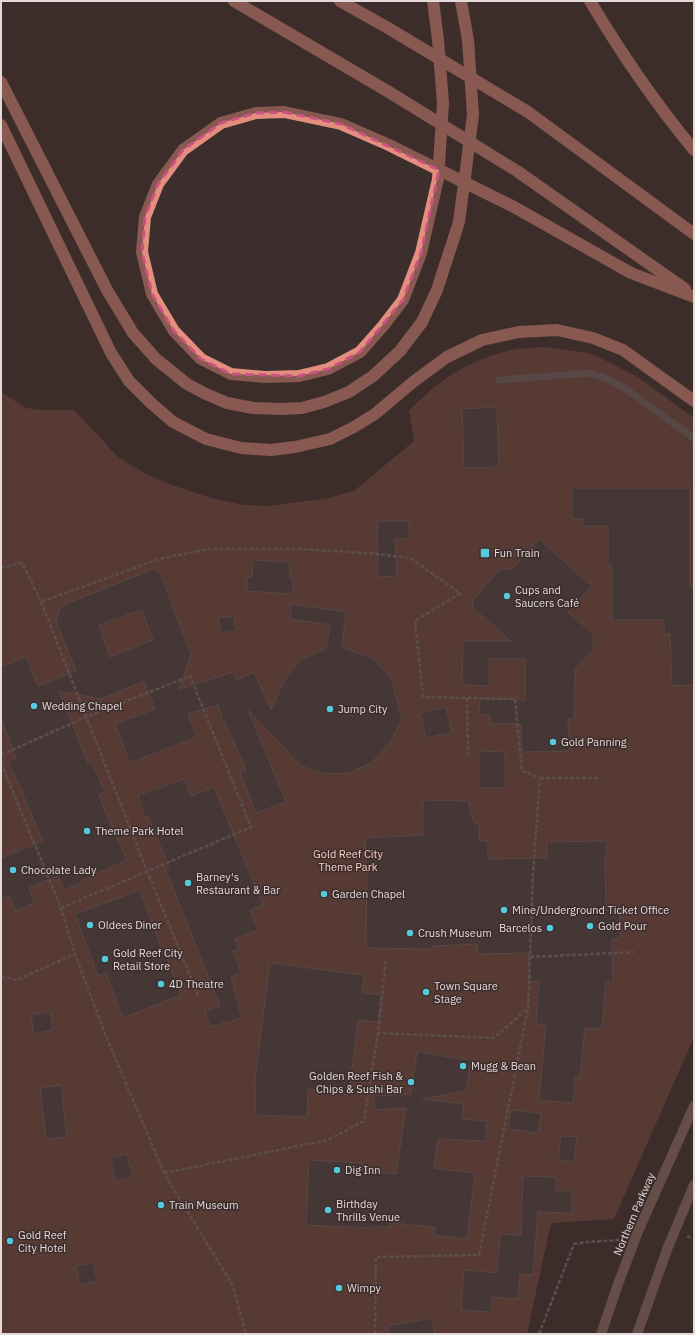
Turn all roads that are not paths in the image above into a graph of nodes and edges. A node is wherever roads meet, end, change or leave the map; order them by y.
1 (234, 1) edge
2 (340, 1) edge
3 (433, 1) edge
4 (460, 1) edge
5 (590, 1) edge
6 (1, 82) edge
7 (1, 125) edge
8 (694, 150) edge
9 (694, 234) edge
10 (694, 296) edge
11 (499, 380) dead end
12 (694, 401) edge
13 (694, 438) edge
14 (694, 1106) edge
15 (694, 1185) edge
16 (601, 1334) edge
17 (637, 1334) edge

1 - 10 highway
2 - 9 highway
3 - 10 highway
4 - 6 highway
5 - 8 highway
7 - 12 highway
11 - 13 lane
14 - 16 main road, Northern Parkway
15 - 17 main road

